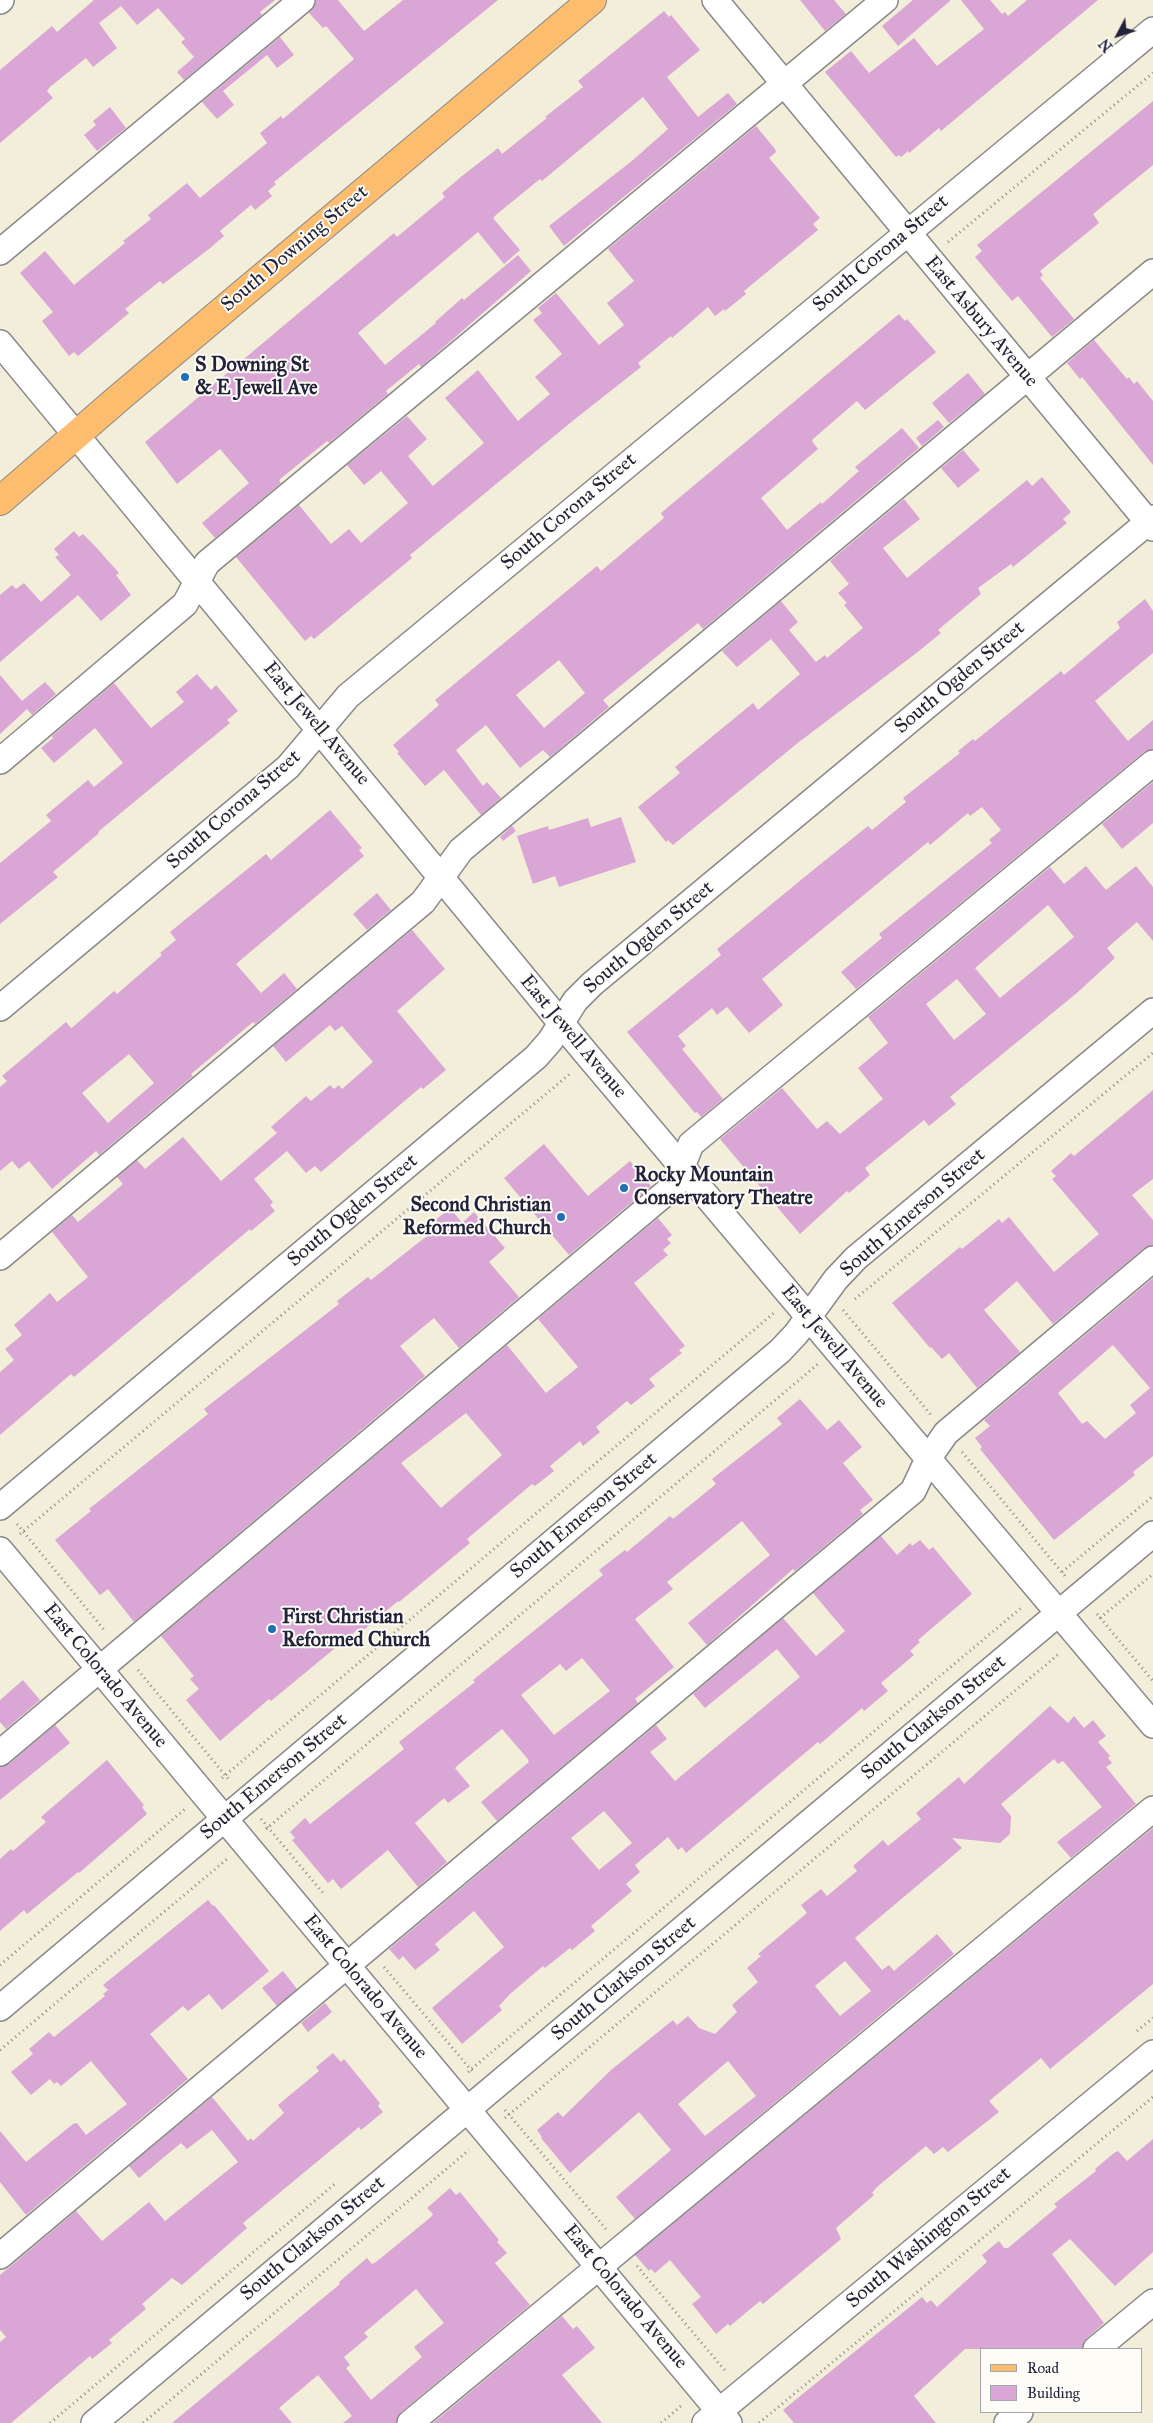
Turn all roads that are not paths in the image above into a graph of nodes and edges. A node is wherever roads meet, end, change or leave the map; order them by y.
1 (302, 0) edge
2 (592, 0) edge
3 (715, 0) edge
4 (885, 0) edge
5 (1153, 30) edge
6 (783, 83) junction
7 (907, 233) junction
8 (0, 252) edge
9 (1153, 272) edge
10 (0, 342) edge
11 (1026, 376) junction
12 (77, 434) junction
13 (0, 501) edge
14 (1151, 522) edge
15 (198, 581) junction
16 (320, 728) junction
17 (0, 760) edge
18 (1153, 763) edge
19 (441, 876) junction
20 (0, 1008) edge
21 (1153, 1011) edge
22 (562, 1023) junction
23 (682, 1167) junction
24 (0, 1257) edge
25 (1153, 1259) edge
26 (808, 1317) junction
27 (928, 1459) junction
28 (0, 1507) edge
29 (1153, 1534) edge
30 (9, 1543) edge
31 (1058, 1614) junction
32 (100, 1670) junction
33 (1153, 1726) edge
34 (0, 1753) edge
35 (1153, 1809) edge
36 (224, 1818) junction
37 (347, 1965) junction
38 (0, 2008) edge
39 (1153, 2053) edge
40 (468, 2110) junction
41 (0, 2256) edge
42 (598, 2266) junction
43 (1153, 2302) edge
44 (1097, 2348) edge
45 (1019, 2413) edge
46 (718, 2419) edge
47 (94, 2423) edge
48 (410, 2423) edge
49 (1007, 2423) edge

1 - 8 street
2 - 12 main road, South Downing Street
3 - 6 street, East Asbury Avenue
4 - 6 street
5 - 7 street, South Corona Street
6 - 7 street, East Asbury Avenue
6 - 15 street
7 - 11 street, East Asbury Avenue
7 - 16 street, South Corona Street
9 - 11 street
10 - 12 street, East Jewell Avenue
11 - 14 street, East Asbury Avenue
11 - 19 street
12 - 13 main road, South Downing Street
12 - 15 street, East Jewell Avenue
14 - 22 street, South Ogden Street
15 - 16 street, East Jewell Avenue
15 - 17 street
16 - 19 street, East Jewell Avenue
16 - 20 street, South Corona Street
18 - 23 street
19 - 22 street, East Jewell Avenue
19 - 24 street
21 - 26 street, South Emerson Street
22 - 23 street, East Jewell Avenue
22 - 28 street, South Ogden Street
23 - 26 street, East Jewell Avenue
23 - 32 street
25 - 27 street
26 - 27 street, East Jewell Avenue
26 - 36 street, South Emerson Street
27 - 31 street, East Jewell Avenue
27 - 37 street
29 - 31 street, South Clarkson Street
30 - 32 street, East Colorado Avenue
31 - 33 street, East Jewell Avenue
31 - 40 street, South Clarkson Street
32 - 34 street
32 - 36 street, East Colorado Avenue
35 - 42 street
36 - 37 street, East Colorado Avenue
36 - 38 street, South Emerson Street
37 - 40 street, East Colorado Avenue
37 - 41 street
39 - 46 street, South Washington Street
40 - 42 street, East Colorado Avenue
40 - 47 street, South Clarkson Street
42 - 46 street, East Colorado Avenue
42 - 48 street
43 - 44 street
45 - 49 street

